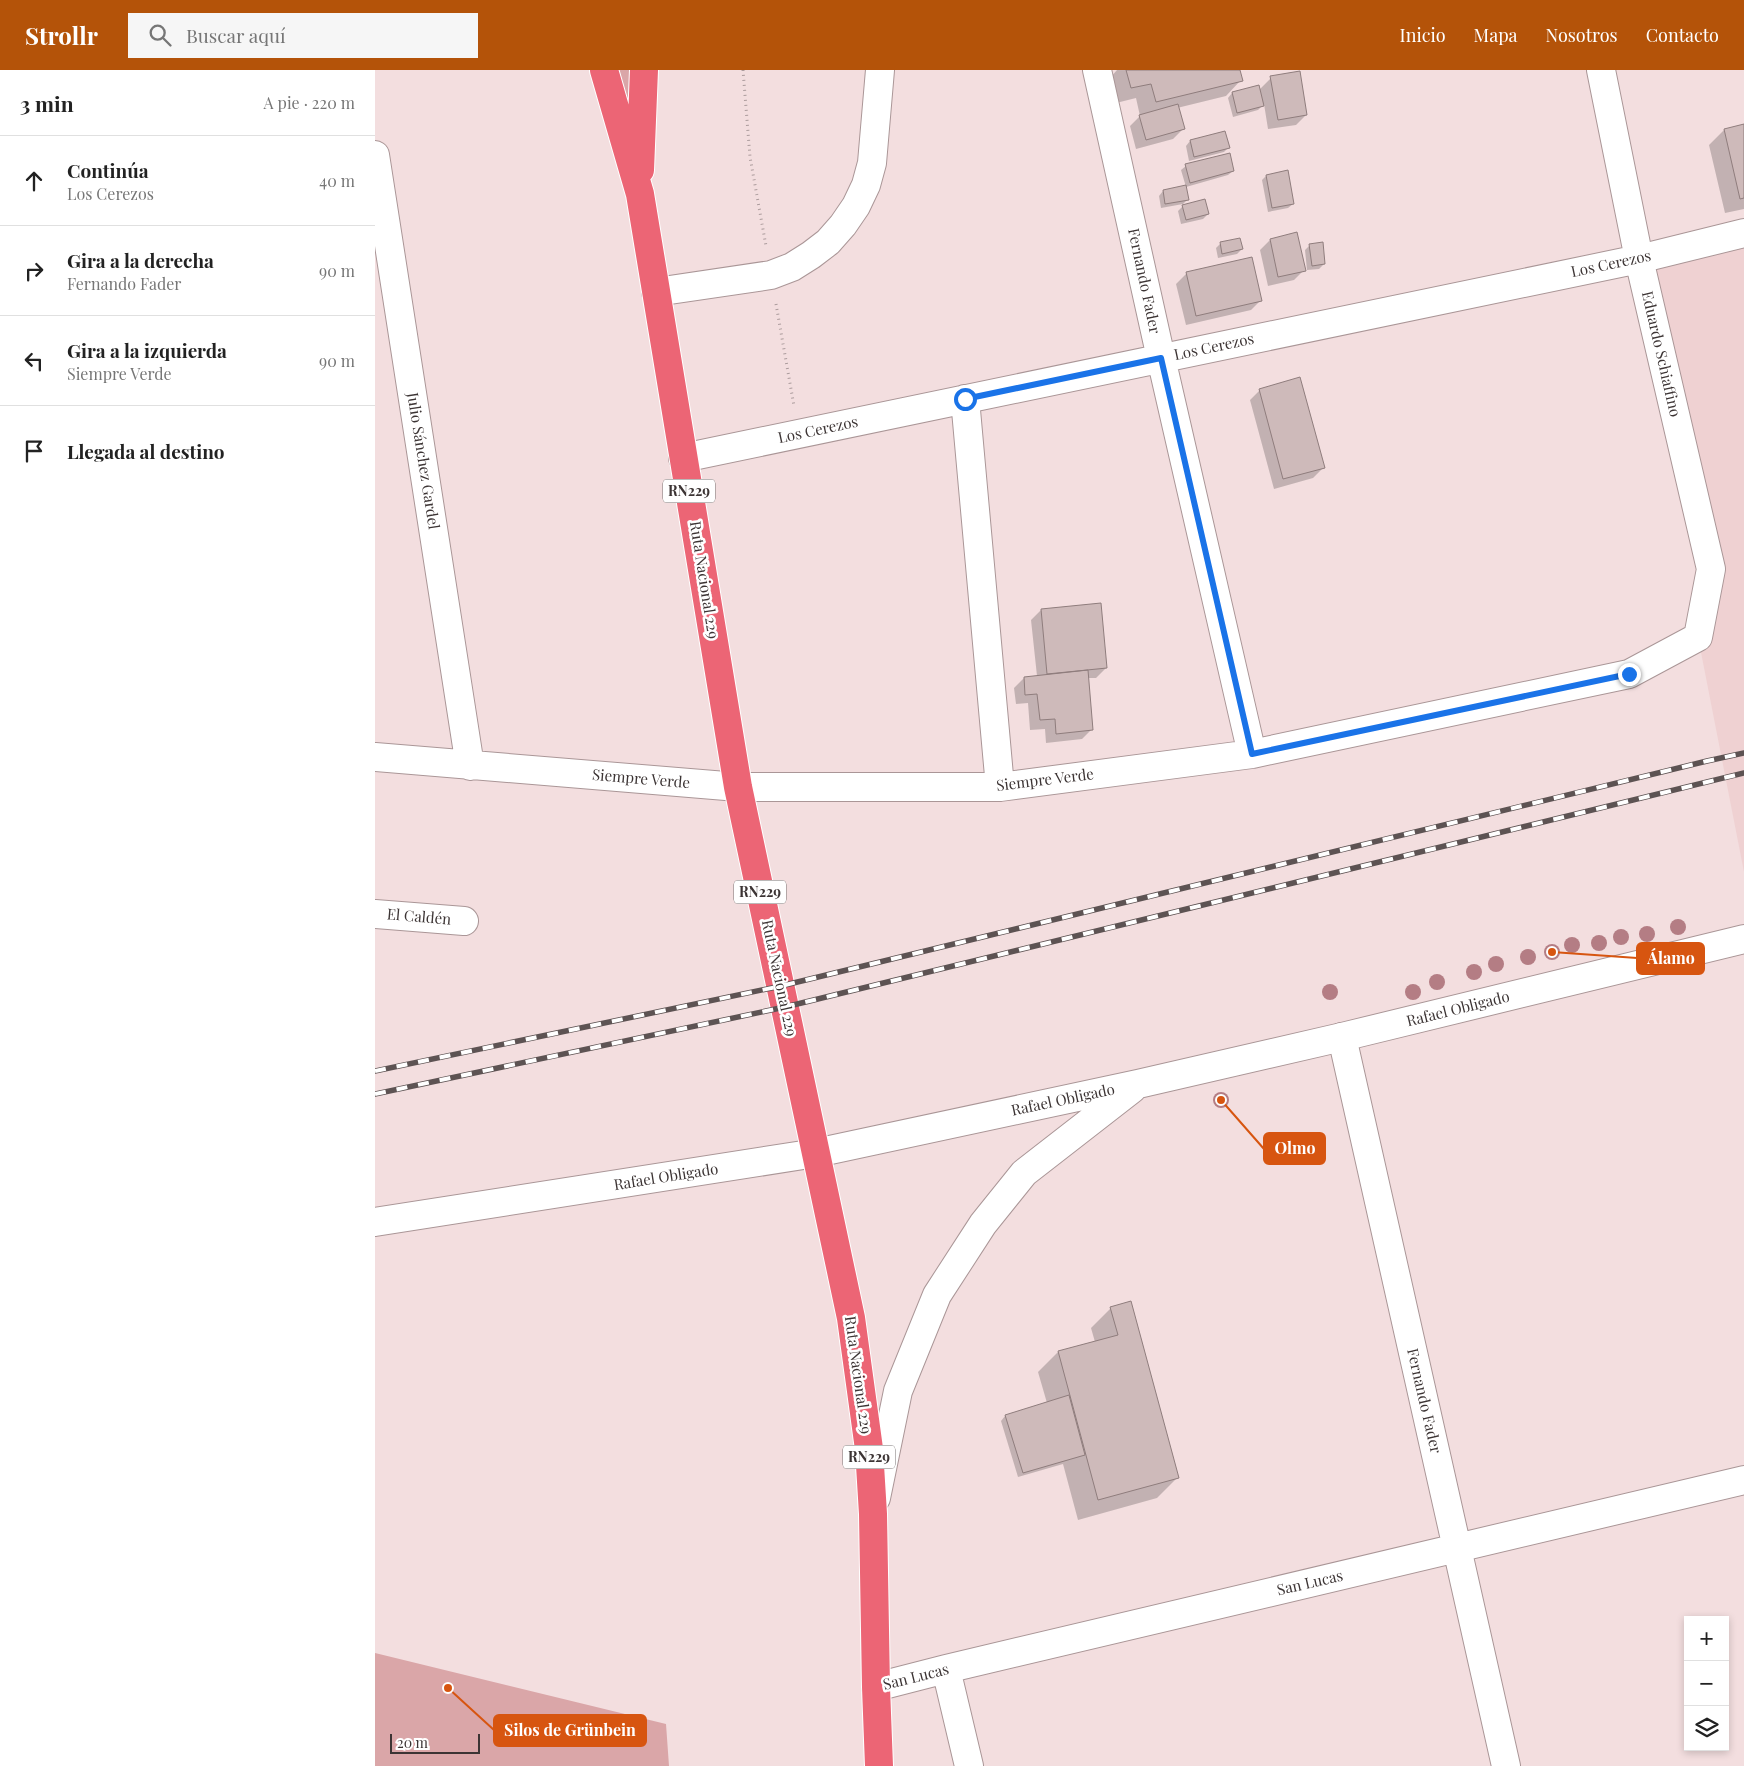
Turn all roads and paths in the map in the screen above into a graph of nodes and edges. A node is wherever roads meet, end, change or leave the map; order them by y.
1 (604, 70) edge
2 (644, 70) edge
3 (880, 70) edge
4 (1097, 70) edge
5 (1601, 70) edge
6 (375, 155) edge
7 (639, 194) junction
8 (1744, 233) edge
9 (1639, 259) junction
10 (656, 292) junction
11 (1161, 358) junction
12 (965, 399) junction
13 (683, 458) junction
14 (1698, 637) joint
15 (1252, 754) junction
16 (375, 757) edge
17 (470, 766) junction
18 (1001, 786) junction
19 (738, 787) junction
20 (375, 914) edge
21 (464, 921) dead end
22 (1744, 939) edge
23 (1342, 1037) junction
24 (1138, 1084) junction
25 (816, 1154) junction
26 (375, 1222) edge
27 (1744, 1480) edge
28 (873, 1514) junction
29 (1457, 1548) junction
30 (946, 1669) junction
31 (876, 1687) junction
32 (879, 1766) edge
33 (969, 1766) edge
34 (1506, 1766) edge

1 - 7 highway, Ruta Nacional 229 / RN229
2 - 7 highway, Ruta Nacional 229 / RN229
3 - 10 street
4 - 11 street, Fernando Fader
5 - 9 street, Eduardo Schiaffino
6 - 17 street, Julio Sánchez Gardel
7 - 10 highway, Ruta Nacional 229 / RN229
8 - 9 street, Los Cerezos
9 - 11 street, Los Cerezos
9 - 14 street, Eduardo Schiaffino
10 - 13 highway, Ruta Nacional 229 / RN229
11 - 12 street, Los Cerezos
11 - 15 street, Fernando Fader
12 - 13 street, Los Cerezos
12 - 18 street
13 - 19 highway, Ruta Nacional 229 / RN229
14 - 15 street, Siempre Verde
15 - 18 street, Siempre Verde
16 - 17 street, Siempre Verde
17 - 19 street, Siempre Verde
18 - 19 street, Siempre Verde
19 - 25 highway, Ruta Nacional 229 / RN229
20 - 21 street, El Caldén
22 - 23 street, Rafael Obligado
23 - 24 street, Rafael Obligado
23 - 29 street, Fernando Fader
24 - 25 street, Rafael Obligado
24 - 28 street
25 - 26 street, Rafael Obligado
25 - 28 highway, Ruta Nacional 229 / RN229
27 - 29 street, San Lucas
28 - 31 highway, Ruta Nacional 229 / RN229
29 - 30 street, San Lucas
29 - 34 street, Fernando Fader
30 - 31 street, San Lucas
30 - 33 street
31 - 32 highway, Ruta Nacional 229 / RN229

